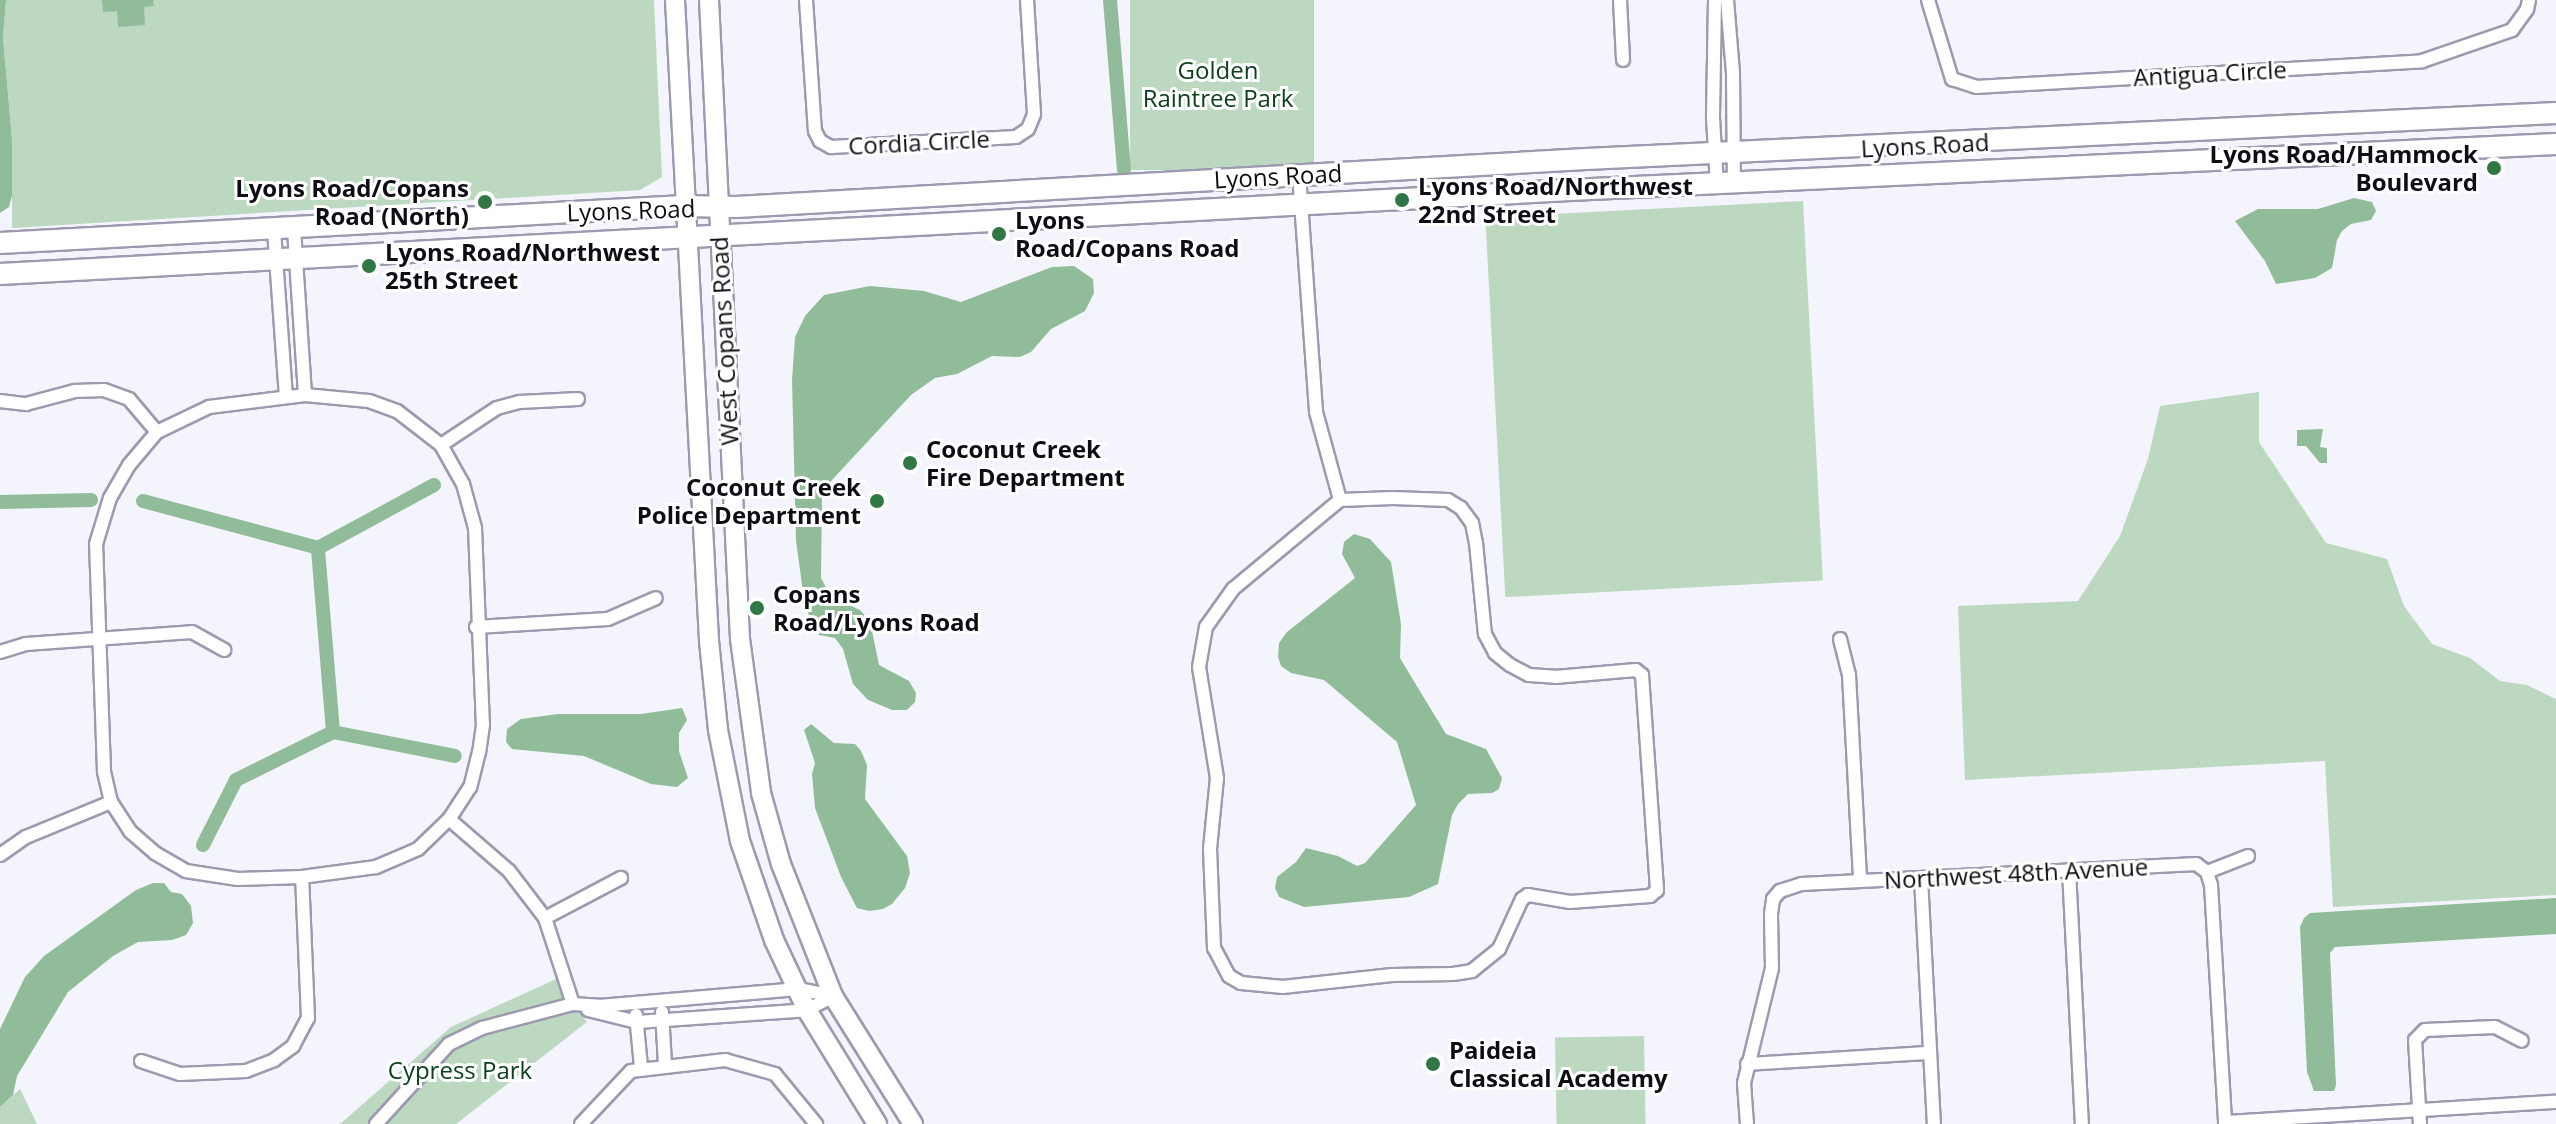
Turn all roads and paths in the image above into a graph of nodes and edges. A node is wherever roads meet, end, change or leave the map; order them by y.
1 (675, 0) edge
2 (709, 0) edge
3 (806, 0) edge
4 (1027, 0) edge
5 (1620, 0) edge
6 (1715, 0) edge
7 (1727, 0) edge
8 (1928, 0) edge
9 (2529, 0) edge
10 (1623, 60) dead end
11 (2556, 113) edge
12 (2556, 144) edge
13 (1724, 154) junction
14 (1299, 174) junction
15 (1726, 185) junction
16 (1301, 204) junction
17 (684, 206) junction
18 (718, 208) junction
19 (284, 229) junction
20 (719, 236) junction
21 (685, 239) junction
22 (0, 243) edge
23 (286, 259) junction
24 (0, 274) edge
25 (305, 395) junction
26 (286, 397) junction
27 (578, 399) dead end
28 (0, 401) edge
29 (157, 432) junction
30 (441, 445) junction
31 (1340, 500) junction
32 (656, 598) dead end
33 (476, 627) junction
34 (97, 639) junction
35 (1840, 639) dead end
36 (224, 650) dead end
37 (0, 652) edge
38 (111, 802) junction
39 (449, 819) junction
40 (0, 855) edge
41 (2248, 856) dead end
42 (2069, 870) junction
43 (2207, 872) junction
44 (302, 877) junction
45 (621, 878) dead end
46 (1921, 878) junction
47 (1860, 881) junction
48 (545, 918) junction
49 (798, 989) junction
50 (833, 996) junction
51 (662, 1001) junction
52 (636, 1003) junction
53 (573, 1004) junction
54 (807, 1010) junction
55 (662, 1019) junction
56 (637, 1022) junction
57 (2522, 1041) dead end
58 (1929, 1053) junction
59 (141, 1061) dead end
60 (665, 1064) junction
61 (1747, 1064) junction
62 (641, 1067) junction
63 (2556, 1102) edge
64 (2418, 1109) junction
65 (2225, 1123) edge
66 (376, 1124) edge
67 (581, 1124) edge
68 (816, 1124) edge
69 (877, 1124) edge
70 (913, 1124) edge
71 (1747, 1124) edge
72 (1934, 1124) edge
73 (2082, 1124) edge
74 (2420, 1124) edge

1 - 17 main road, West Copans Road
2 - 18 main road, West Copans Road
3 - 4 street, Cordia Circle
5 - 10 street
6 - 13 street
7 - 13 street
8 - 9 street, Antigua Circle
11 - 13 main road, Lyons Road
12 - 15 main road, Lyons Road
13 - 14 main road, Lyons Road
13 - 15 street
14 - 16 street
14 - 18 main road, Lyons Road
15 - 16 main road, Lyons Road
16 - 20 main road, Lyons Road
16 - 31 street
17 - 18 main road, Lyons Road
17 - 19 main road, Lyons Road
17 - 21 main road, West Copans Road
18 - 20 main road, West Copans Road
19 - 22 main road, Lyons Road
19 - 23 street
19 - 23 street
20 - 21 main road, Lyons Road
20 - 50 main road, West Copans Road
21 - 23 main road, Lyons Road
21 - 49 main road, West Copans Road
23 - 24 main road, Lyons Road
23 - 25 street
23 - 26 street
25 - 26 street
25 - 30 street
26 - 29 street
27 - 30 street
28 - 29 street
29 - 34 street
30 - 33 street
31 - 31 street
32 - 33 street
33 - 39 street
34 - 36 street
34 - 37 street
34 - 38 street
35 - 47 street
38 - 40 street
38 - 44 street
39 - 44 street
39 - 48 street
41 - 43 street
42 - 43 street, Northwest 48th Avenue
42 - 46 street, Northwest 48th Avenue
42 - 73 street
43 - 65 street
44 - 59 street
45 - 48 street
46 - 47 street, Northwest 48th Avenue
46 - 58 street
47 - 61 street, Northwest 48th Avenue
48 - 53 street
49 - 50 street
49 - 51 street
49 - 54 main road, West Copans Road
50 - 54 street
50 - 70 main road, West Copans Road
51 - 52 street
51 - 55 street
52 - 53 street
52 - 56 street
53 - 56 street
53 - 66 street
54 - 55 street
54 - 69 main road, West Copans Road
55 - 56 street
55 - 60 street
56 - 62 street
57 - 64 street
58 - 61 street
58 - 72 street
60 - 62 street
60 - 68 street
61 - 71 street
62 - 67 street
63 - 64 street
64 - 65 street
64 - 74 street

